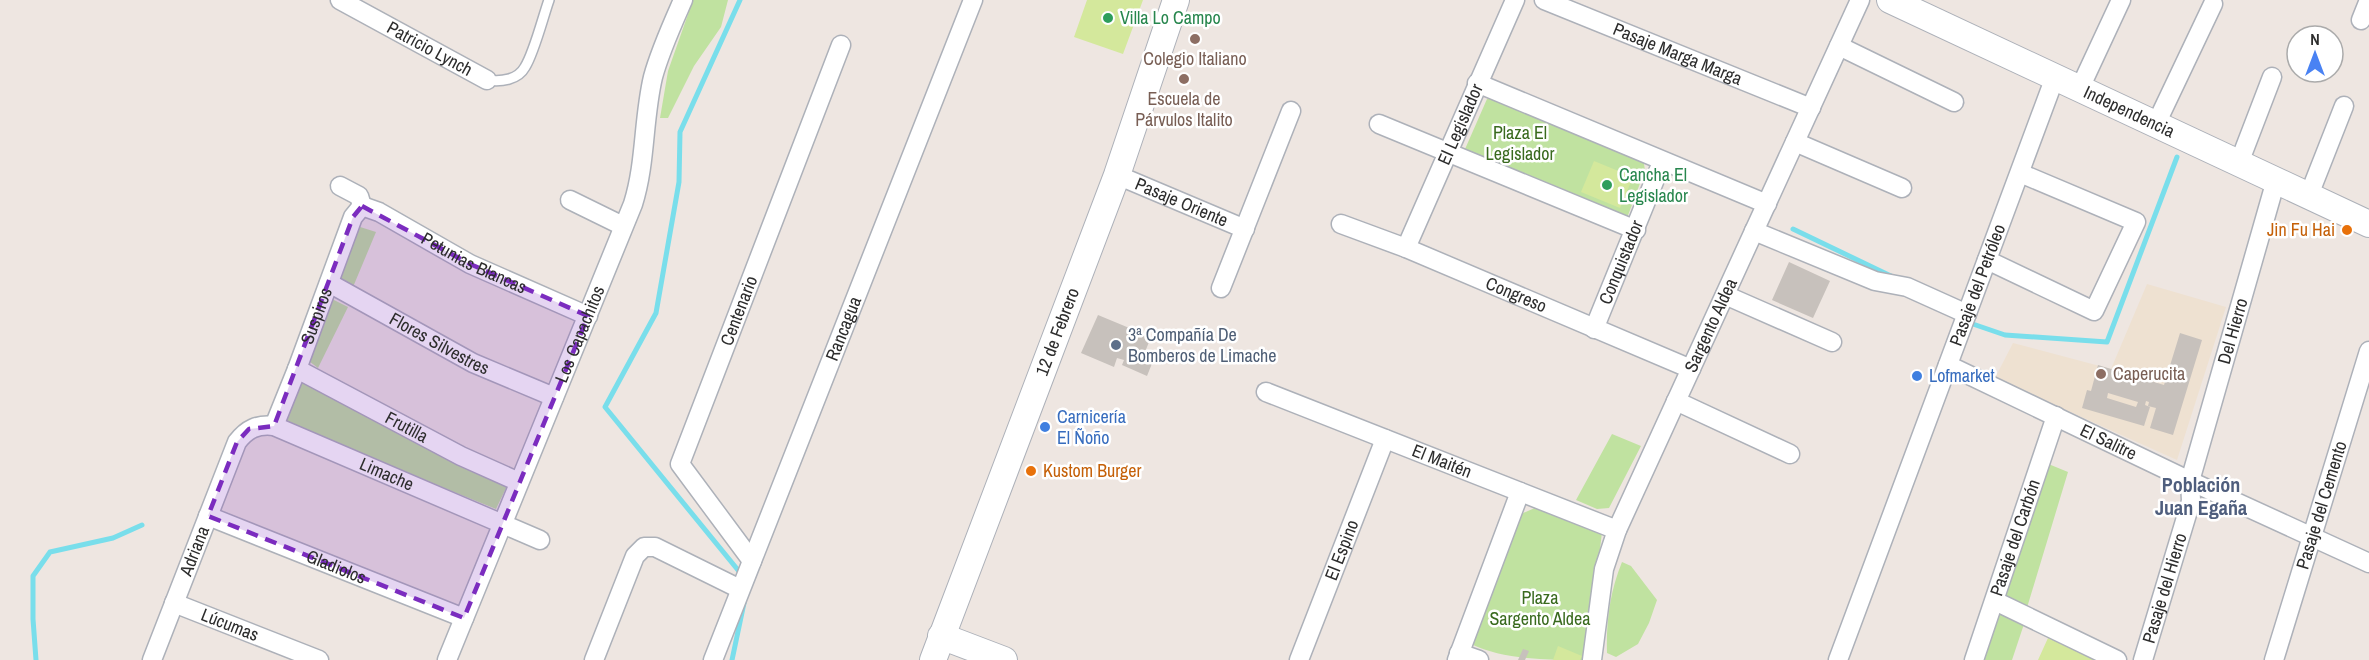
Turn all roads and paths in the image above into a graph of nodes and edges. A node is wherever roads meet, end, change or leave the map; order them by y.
1 (340, 0) edge
2 (549, 0) edge
3 (683, 0) edge
4 (973, 0) edge
5 (1176, 0) edge
6 (1515, 0) edge
7 (1544, 0) edge
8 (1860, 0) edge
9 (1890, 0) edge
10 (2121, 0) edge
11 (2369, 0) edge
12 (2213, 4) dead end
13 (2361, 20) dead end
14 (841, 45) dead end
15 (1839, 46) junction
16 (2055, 77) junction
17 (2272, 77) dead end
18 (487, 80) joint
19 (1478, 83) junction
20 (2079, 88) junction
21 (1954, 102) dead end
22 (2344, 106) dead end
23 (1811, 108) junction
24 (1291, 111) dead end
25 (1379, 124) dead end
26 (2156, 124) junction
27 (1795, 142) junction
28 (1448, 154) junction
29 (1662, 162) junction
30 (2239, 163) junction
31 (2020, 173) junction
32 (1117, 176) junction
33 (2276, 180) junction
34 (340, 186) dead end
35 (1902, 188) dead end
36 (2309, 195) junction
37 (570, 200) dead end
38 (1767, 204) junction
39 (362, 206) junction
40 (1341, 224) dead end
41 (2369, 224) edge
42 (623, 226) junction
43 (1245, 229) junction
44 (1636, 230) junction
45 (1754, 231) junction
46 (1406, 248) junction
47 (1987, 260) junction
48 (329, 283) junction
49 (1221, 288) dead end
50 (1725, 295) junction
51 (588, 316) junction
52 (1965, 318) junction
53 (1594, 329) junction
54 (1832, 342) dead end
55 (2369, 351) edge
56 (1948, 365) junction
57 (297, 369) junction
58 (1691, 369) junction
59 (1266, 392) dead end
60 (554, 397) junction
61 (1676, 401) junction
62 (2056, 416) junction
63 (274, 426) junction
64 (1385, 439) junction
65 (1790, 454) dead end
66 (2190, 481) junction
67 (519, 482) junction
68 (1520, 492) junction
69 (208, 516) junction
70 (503, 524) junction
71 (1617, 530) junction
72 (2312, 536) junction
73 (540, 540) dead end
74 (2369, 563) edge
75 (745, 576) junction
76 (1995, 602) junction
77 (174, 603) junction
78 (464, 618) junction
79 (942, 636) junction
80 (1458, 657) edge
81 (152, 660) edge
82 (319, 660) edge
83 (447, 660) edge
84 (594, 660) edge
85 (713, 660) edge
86 (933, 660) edge
87 (1005, 660) edge
88 (1299, 660) edge
89 (1479, 660) edge
90 (1592, 660) edge
91 (1838, 660) edge
92 (1974, 660) edge
93 (2117, 660) edge
94 (2143, 660) edge
95 (2274, 660) edge

1 - 18 street, Patricio Lynch
2 - 18 lane
3 - 42 street, Los Capachitos
4 - 75 street, Rancagua
5 - 32 street, 12 de Febrero
6 - 19 street, El Legislador
7 - 23 street, Pasaje Marga Marga
8 - 15 street, Sargento Aldea
9 - 16 street, Independencia
10 - 20 street
11 - 13 street
12 - 26 street
14 - 75 street, Centenario
15 - 21 street
15 - 23 street, Sargento Aldea
16 - 20 street, Independencia
16 - 31 street, Pasaje del Petróleo
17 - 30 street
19 - 28 street, El Legislador
19 - 29 street
20 - 26 street, Independencia
22 - 36 street
23 - 27 street, Sargento Aldea
24 - 43 street, Pasaje Oriente
25 - 28 street
26 - 30 street, Independencia
27 - 35 street
27 - 38 street, Sargento Aldea
28 - 44 street
28 - 46 street, El Legislador
29 - 38 street
29 - 44 street, Conquistador
30 - 33 street, Independencia
31 - 47 street, Pasaje del Petróleo
31 - 47 street
32 - 43 street, Pasaje Oriente
32 - 79 street, 12 de Febrero
33 - 36 street, Independencia
33 - 66 street, Del Hierro
34 - 39 street, Petunias Blancas
36 - 41 street, Independencia
37 - 42 street
38 - 45 street, Sargento Aldea
39 - 48 street, Suspiros
39 - 51 street, Petunias Blancas
40 - 46 street, Congreso
42 - 51 street, Los Capachitos
43 - 49 street, Pasaje Oriente
44 - 53 street, Conquistador
45 - 50 street, Sargento Aldea
45 - 52 street
46 - 53 street, Congreso
47 - 52 street, Pasaje del Petróleo
48 - 57 street, Suspiros
48 - 60 street, Flores Silvestres
50 - 54 street
50 - 58 street, Sargento Aldea
51 - 60 street, Los Capachitos
52 - 56 street, Pasaje del Petróleo
53 - 58 street, Congreso
55 - 72 street, Pasaje del Cemento
56 - 62 street, El Salitre
56 - 91 street, Pasaje del Petróleo
57 - 63 street, Suspiros
57 - 67 street, Frutilla
58 - 61 street, Sargento Aldea
59 - 64 street, El Maitén
60 - 67 street, Los Capachitos
61 - 65 street
61 - 71 street, Sargento Aldea
62 - 66 street, El Salitre
62 - 76 street, Pasaje del Carbón
63 - 69 street, Adriana
63 - 70 street, Limache
64 - 68 street, El Maitén
64 - 88 street, El Espino
66 - 72 street, El Salitre
66 - 94 street, Pasaje del Hierro
67 - 70 street, Los Capachitos
68 - 71 street, El Maitén
68 - 80 street
69 - 77 street, Adriana
69 - 78 street, Gladiolos
70 - 73 street, Limache
70 - 78 street, Los Capachitos
71 - 90 street, Sargento Aldea
72 - 74 street, El Salitre
72 - 95 street, Pasaje del Cemento
75 - 84 street
75 - 85 street, Rancagua
76 - 92 street, Pasaje del Carbón
76 - 93 street
77 - 81 street, Adriana
77 - 82 street, Lúcumas
78 - 83 street, Los Capachitos
79 - 86 street, 12 de Febrero
79 - 87 street
80 - 89 street

